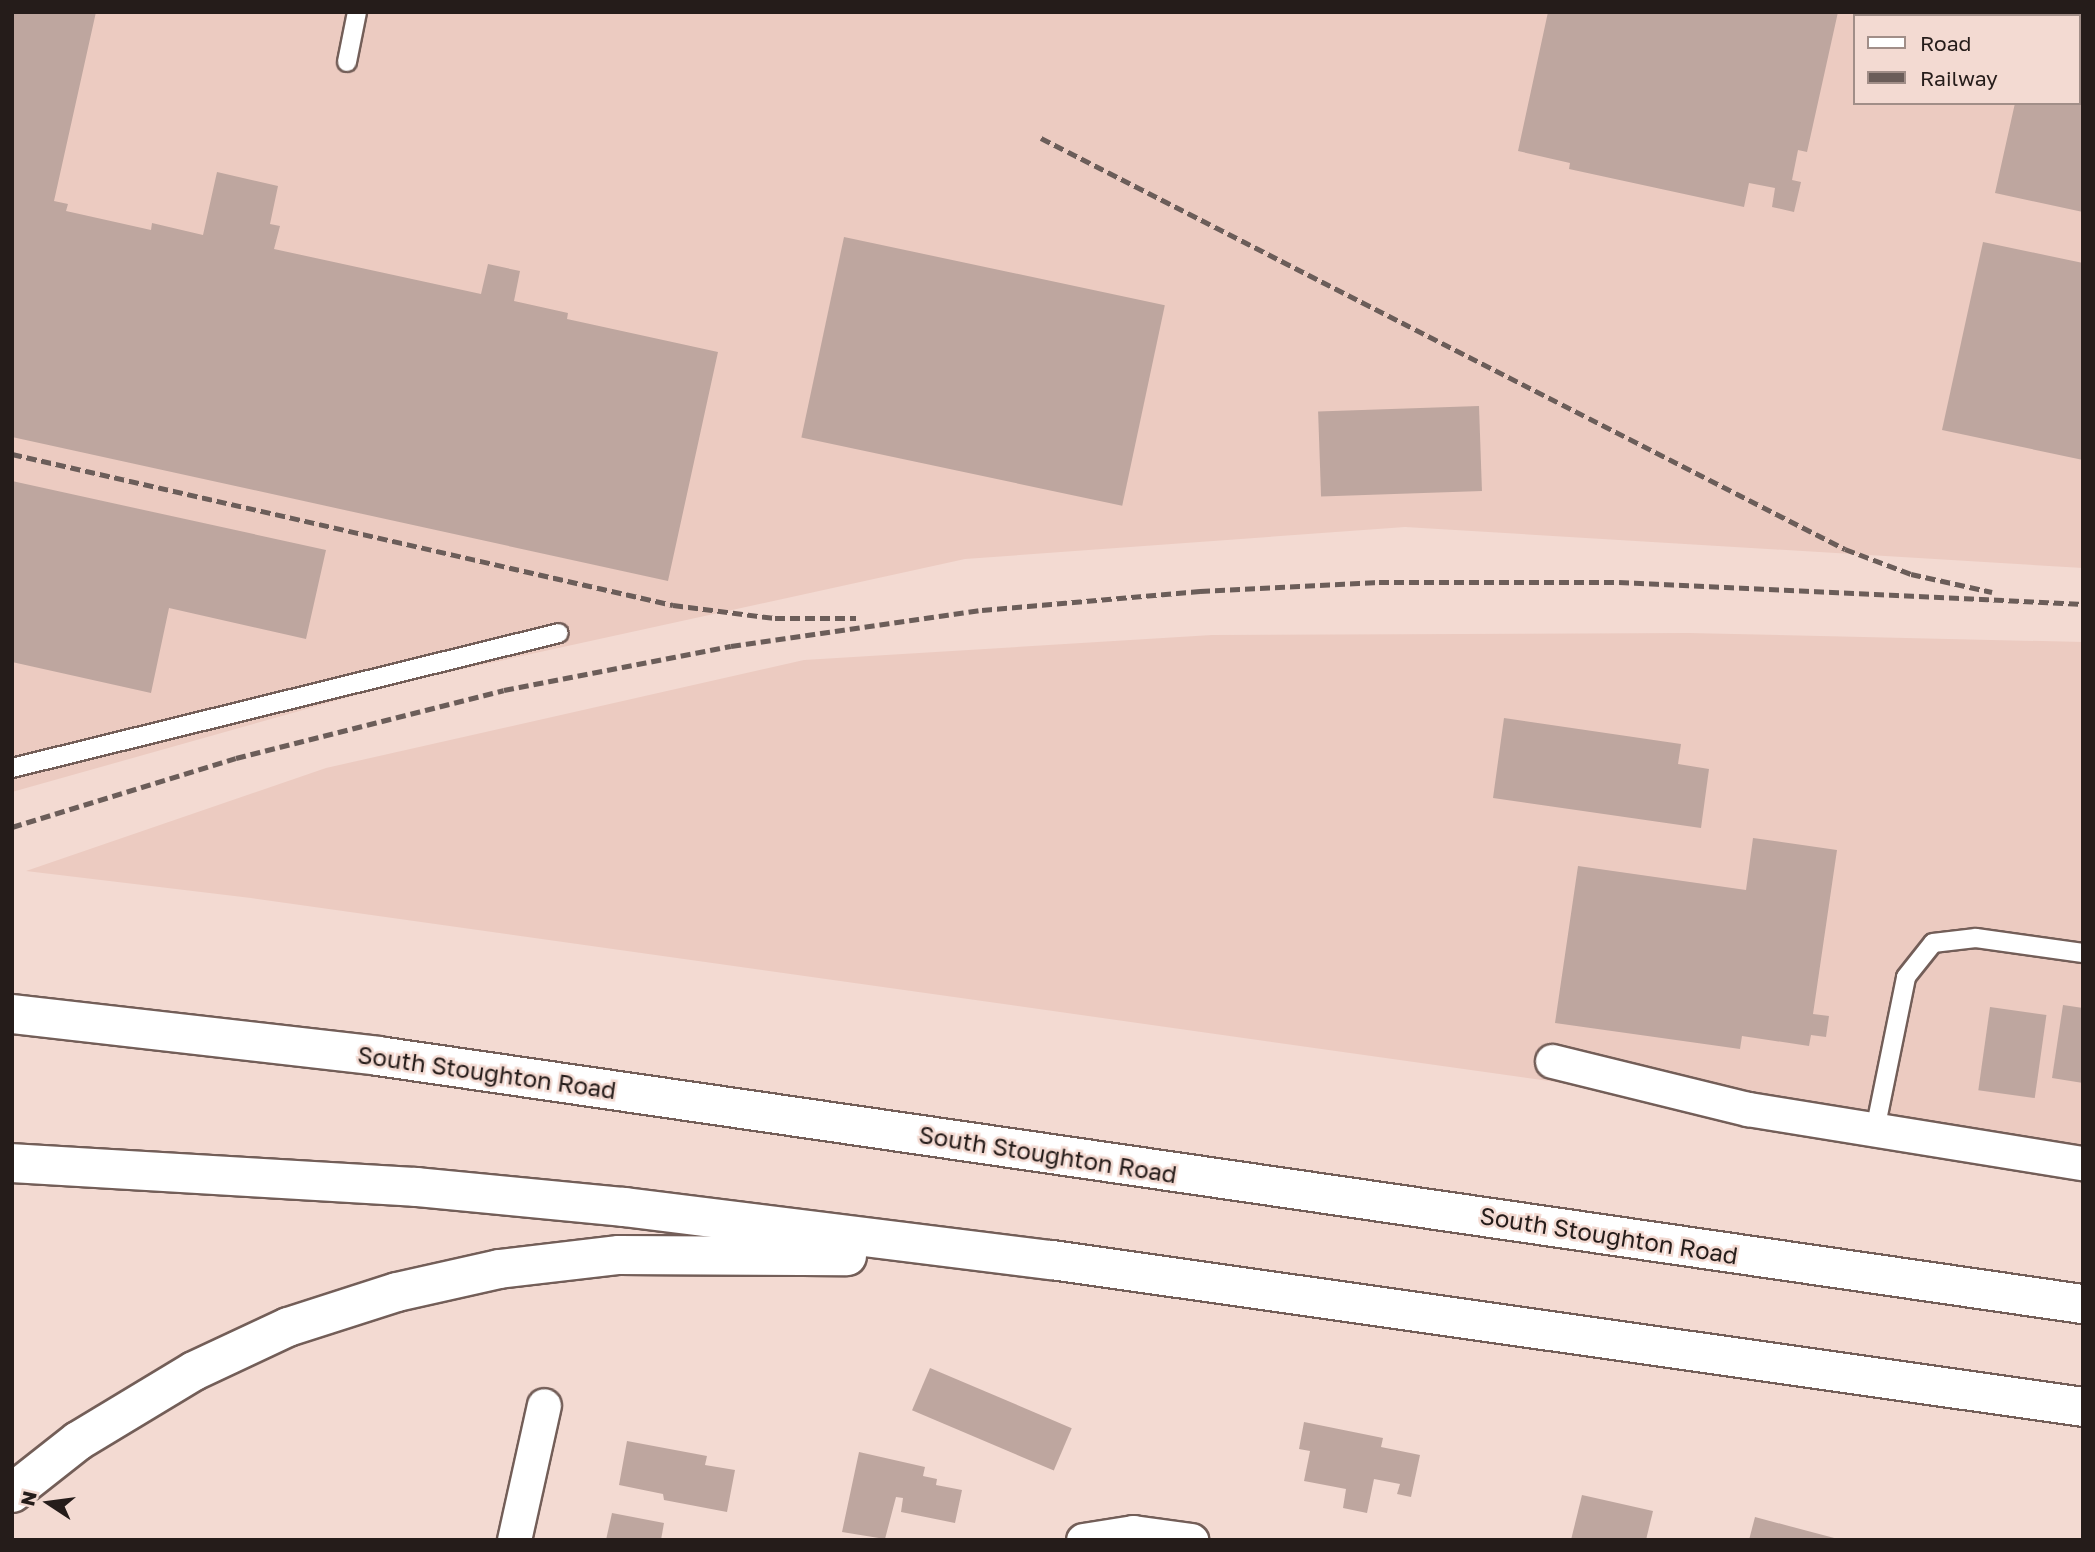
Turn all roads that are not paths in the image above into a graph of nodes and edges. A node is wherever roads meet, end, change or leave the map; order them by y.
1 (357, 12) edge
2 (347, 62) dead end
3 (559, 633) dead end
4 (12, 768) edge
5 (2083, 953) edge
6 (12, 1014) edge
7 (1552, 1061) dead end
8 (1875, 1130) junction
9 (12, 1163) edge
10 (2083, 1163) edge
11 (1052, 1260) junction
12 (2083, 1304) edge
13 (544, 1405) dead end
14 (2083, 1407) edge
15 (12, 1493) edge
16 (514, 1540) edge
17 (1083, 1540) edge
18 (1191, 1540) edge

1 - 2 lane
3 - 4 lane
5 - 8 lane
6 - 12 main road, South Stoughton Road
7 - 8 street
8 - 10 street
9 - 11 main road
11 - 14 main road
11 - 15 main road
13 - 16 street
17 - 18 street

